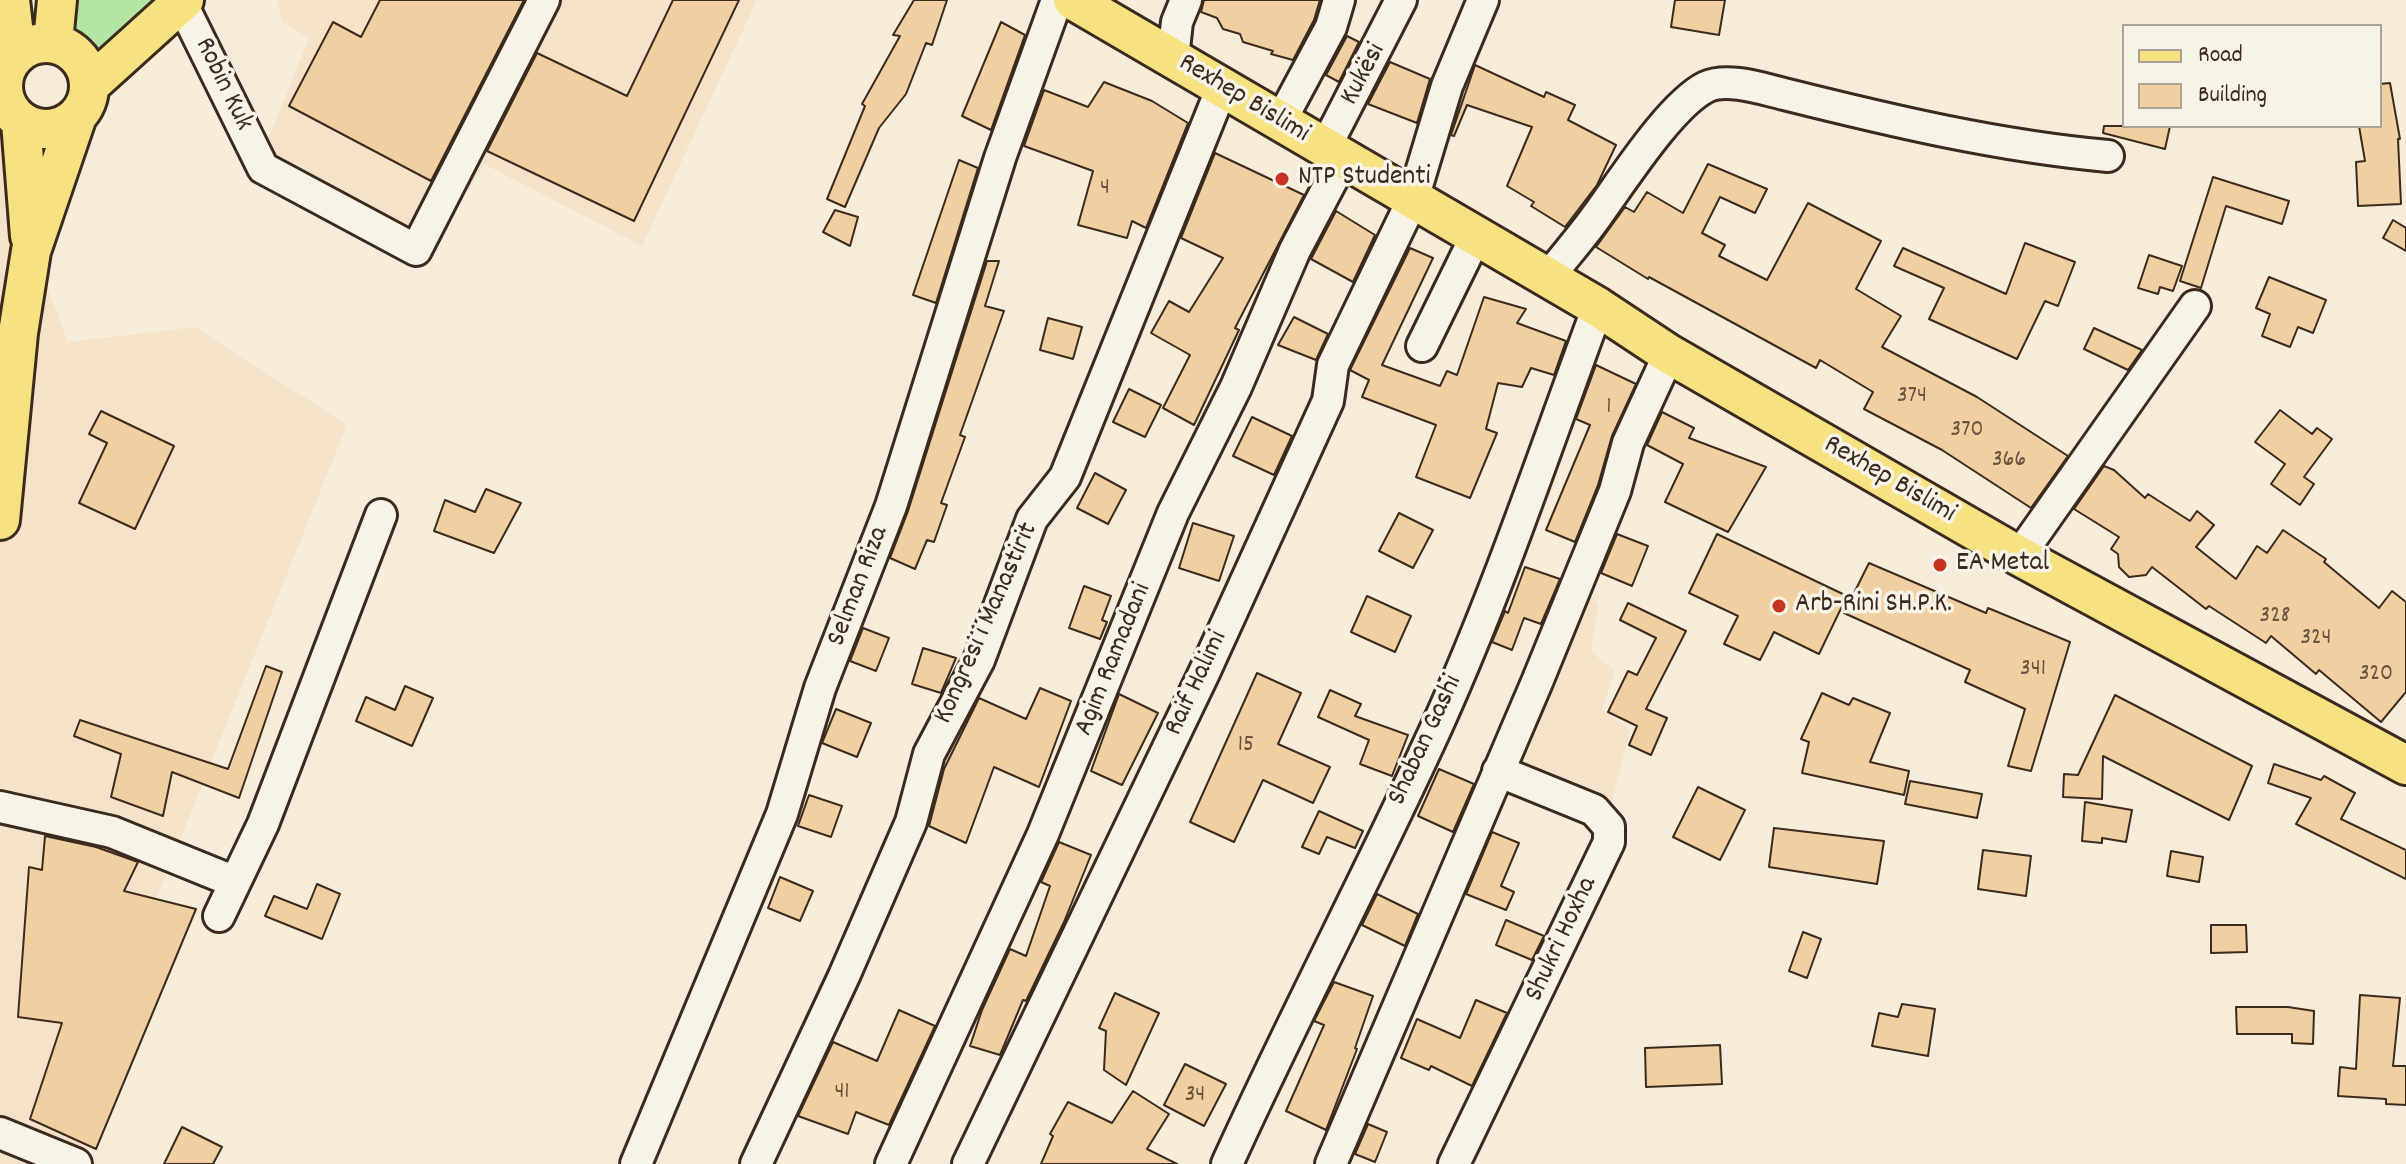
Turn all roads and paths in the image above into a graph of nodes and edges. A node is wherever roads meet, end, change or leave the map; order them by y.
1 (10, 0) edge
2 (57, 0) edge
3 (544, 0) edge
4 (1057, 0) edge
5 (1073, 0) edge
6 (1186, 0) edge
7 (1339, 0) edge
8 (1401, 0) edge
9 (1483, 0) edge
10 (182, 1) edge
11 (53, 42) junction
12 (16, 53) junction
13 (1173, 58) junction
14 (1223, 85) junction
15 (83, 102) junction
16 (21, 122) junction
17 (1280, 122) junction
18 (1334, 154) junction
19 (2108, 156) dead end
20 (1413, 199) junction
21 (1476, 236) junction
22 (31, 251) junction
23 (1547, 279) junction
24 (2195, 306) dead end
25 (1598, 307) junction
26 (9, 331) edge
27 (1422, 346) dead end
28 (1669, 354) junction
29 (381, 515) dead end
30 (0, 520) edge
31 (2019, 556) junction
32 (2401, 753) edge
33 (1498, 771) junction
34 (0, 807) edge
35 (235, 882) junction
36 (219, 916) dead end
37 (0, 1133) edge
38 (76, 1164) edge
39 (636, 1164) edge
40 (756, 1164) edge
41 (891, 1164) edge
42 (968, 1164) edge
43 (1227, 1164) edge
44 (1331, 1164) edge
45 (1454, 1164) edge

1 - 12 main road
2 - 11 main road
3 - 10 street, Robin Kuk
4 - 39 street, Selman Riza
5 - 13 main road, Rexhep Bislimi
6 - 13 street
7 - 17 street
8 - 18 street, Kukësi
9 - 20 street
10 - 15 main road
11 - 12 main road
11 - 15 main road
12 - 16 main road
13 - 14 main road, Rexhep Bislimi
14 - 17 main road, Rexhep Bislimi
14 - 40 street, Kongresi i Manastirit
15 - 16 main road
15 - 22 main road
16 - 22 main road
17 - 18 main road, Rexhep Bislimi
18 - 20 main road, Rexhep Bislimi
18 - 41 street, Agim Ramadani
19 - 23 street
20 - 21 main road, Rexhep Bislimi
20 - 42 street, Raif Halimi
21 - 23 main road, Rexhep Bislimi
21 - 27 street
22 - 26 main road
23 - 25 main road, Rexhep Bislimi
24 - 31 street
25 - 28 main road, Rexhep Bislimi
25 - 43 street, Shaban Gashi
26 - 30 main road
28 - 31 main road, Rexhep Bislimi
28 - 33 street
29 - 35 street
31 - 32 main road, Rexhep Bislimi
33 - 44 street
33 - 45 street, Shukri Hoxha
34 - 35 street
35 - 36 street
37 - 38 street

